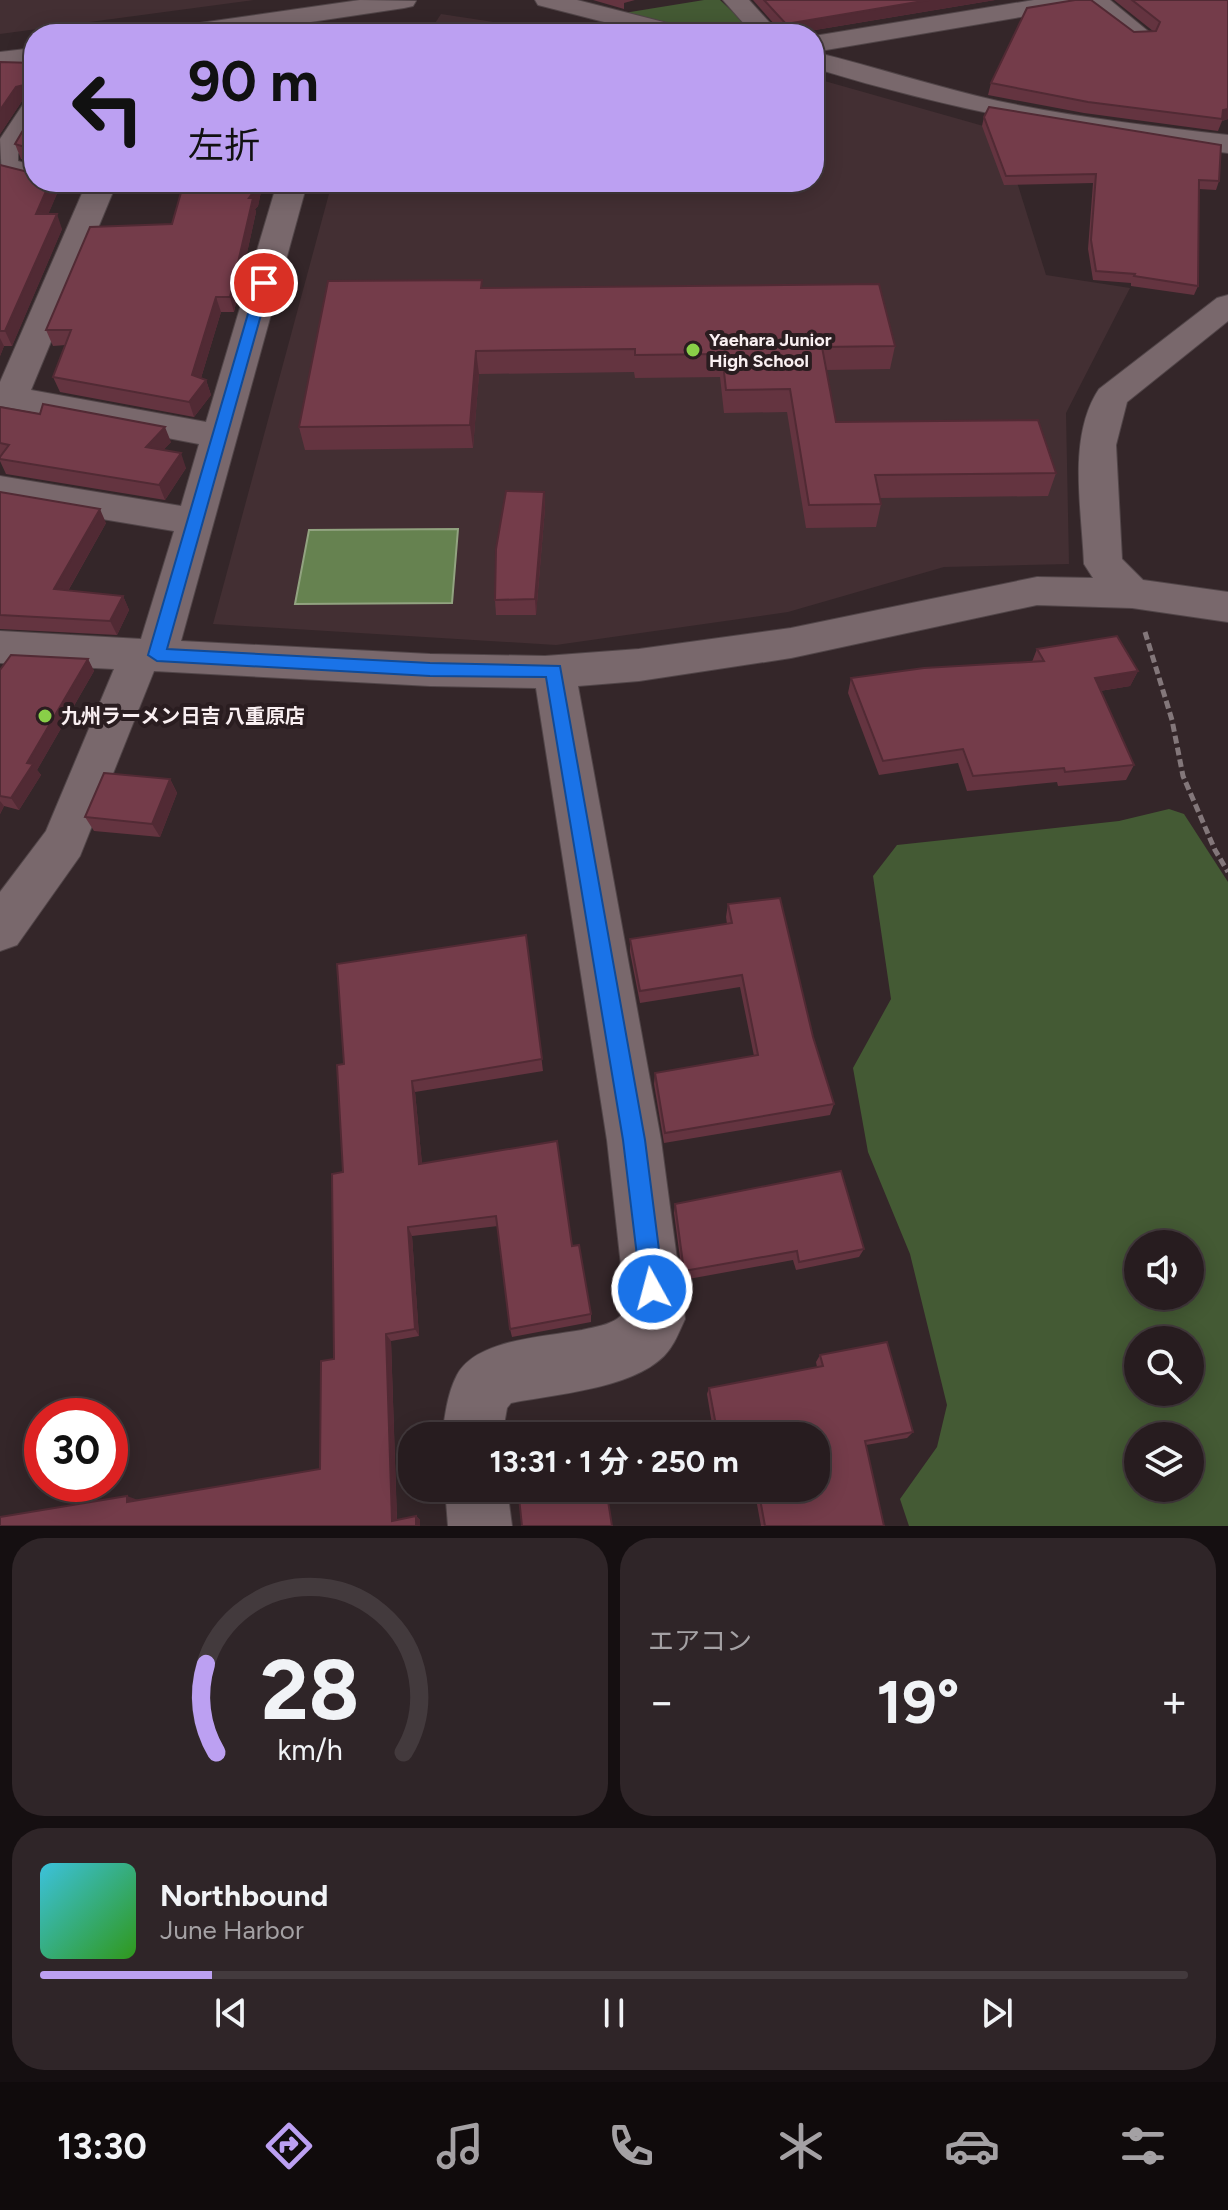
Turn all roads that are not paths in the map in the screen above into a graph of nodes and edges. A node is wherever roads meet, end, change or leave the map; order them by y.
1 (547, 0) edge
2 (735, 0) edge
3 (1079, 0) edge
4 (1094, 0) edge
5 (401, 8) edge
6 (893, 10) edge
7 (241, 24) edge
8 (642, 24) edge
9 (758, 24) edge
10 (915, 29) junction
11 (1141, 36) edge
12 (824, 43) edge
13 (24, 57) edge
14 (0, 60) edge
15 (824, 63) edge
16 (24, 124) edge
17 (1228, 144) edge
18 (24, 174) edge
19 (98, 192) edge
20 (289, 192) edge
21 (1228, 305) edge
22 (5, 396) edge
23 (220, 436) junction
24 (0, 489) edge
25 (195, 521) junction
26 (1132, 593) junction
27 (1228, 607) edge
28 (0, 647) edge
29 (148, 655) junction
30 (554, 671) junction
31 (0, 930) edge
32 (474, 1422) edge
33 (477, 1502) edge
34 (480, 1526) edge

1 - 8 street
2 - 9 street
3 - 10 street
4 - 11 street
5 - 7 street
6 - 10 street
10 - 12 street
13 - 14 street
15 - 17 street
16 - 18 street
19 - 22 street
20 - 23 street
21 - 26 street
22 - 23 street
23 - 25 street
24 - 25 street
25 - 29 street
26 - 27 street
26 - 30 street
28 - 29 street
29 - 30 street
29 - 31 street
30 - 32 street
33 - 34 street

